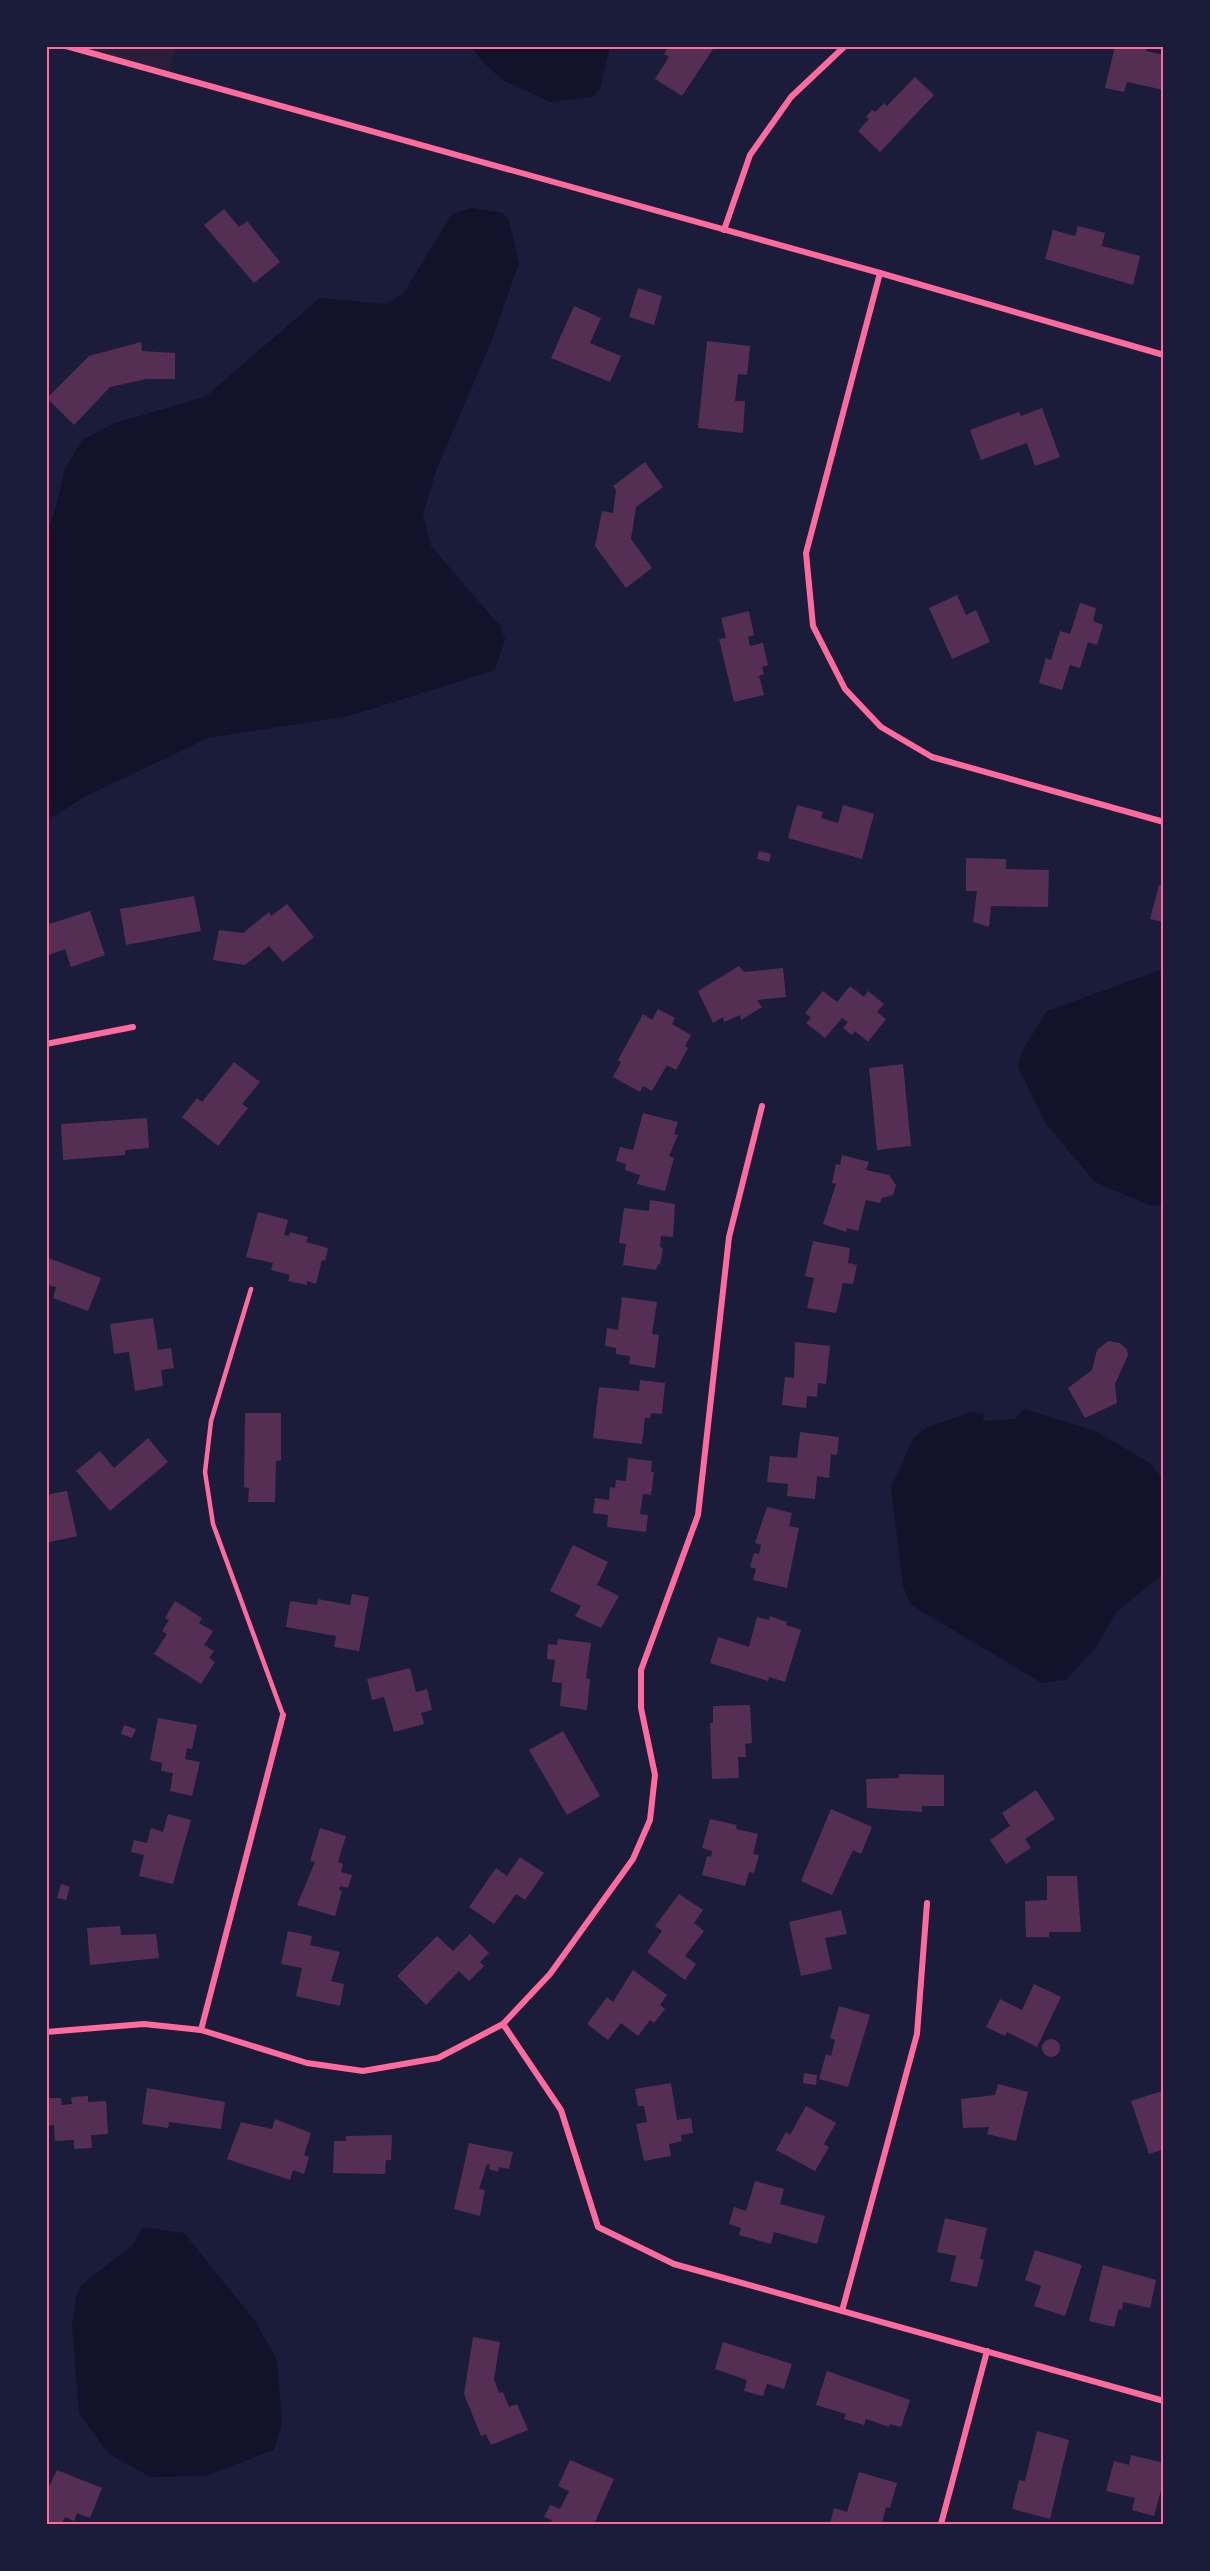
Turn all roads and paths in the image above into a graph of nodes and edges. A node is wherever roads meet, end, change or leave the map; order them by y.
1 (66, 46) edge
2 (845, 46) edge
3 (724, 230) junction
4 (880, 273) junction
5 (1164, 355) edge
6 (1164, 822) edge
7 (133, 1027) dead end
8 (46, 1044) edge
9 (762, 1107) dead end
10 (251, 1289) dead end
11 (283, 1715) joint
12 (927, 1903) dead end
13 (503, 2024) junction
14 (201, 2030) junction
15 (46, 2032) edge
16 (842, 2311) junction
17 (987, 2352) junction
18 (1164, 2401) edge
19 (941, 2524) edge

1 - 3 street
2 - 3 street
3 - 4 street
4 - 5 street
4 - 6 street
7 - 8 street
9 - 13 street
10 - 11 lane
11 - 14 street
12 - 16 street
13 - 14 street
13 - 16 street
14 - 15 street
16 - 17 street
17 - 18 street
17 - 19 street

